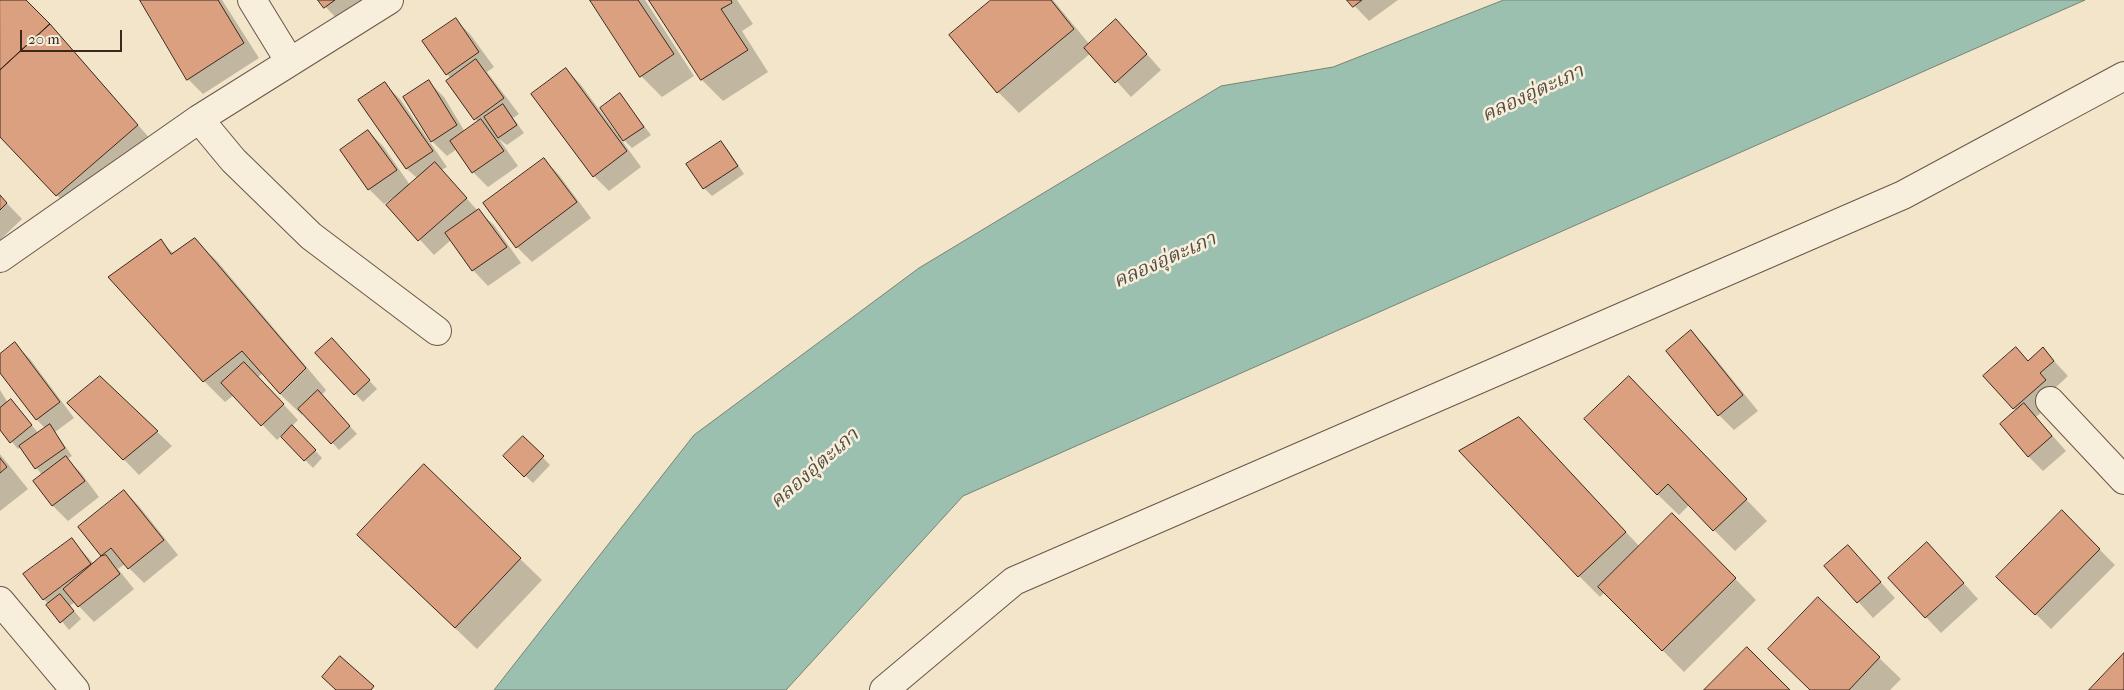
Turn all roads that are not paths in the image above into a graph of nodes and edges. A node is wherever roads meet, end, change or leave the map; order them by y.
1 (252, 0) edge
2 (390, 0) edge
3 (290, 62) junction
4 (2124, 76) edge
5 (199, 119) junction
6 (0, 258) edge
7 (437, 331) dead end
8 (2050, 402) dead end
9 (2124, 480) edge
10 (0, 601) edge
11 (75, 690) edge
12 (884, 690) edge

1 - 3 street
2 - 3 street
3 - 5 street
4 - 12 street
5 - 6 street
5 - 7 street
8 - 9 street
10 - 11 street

